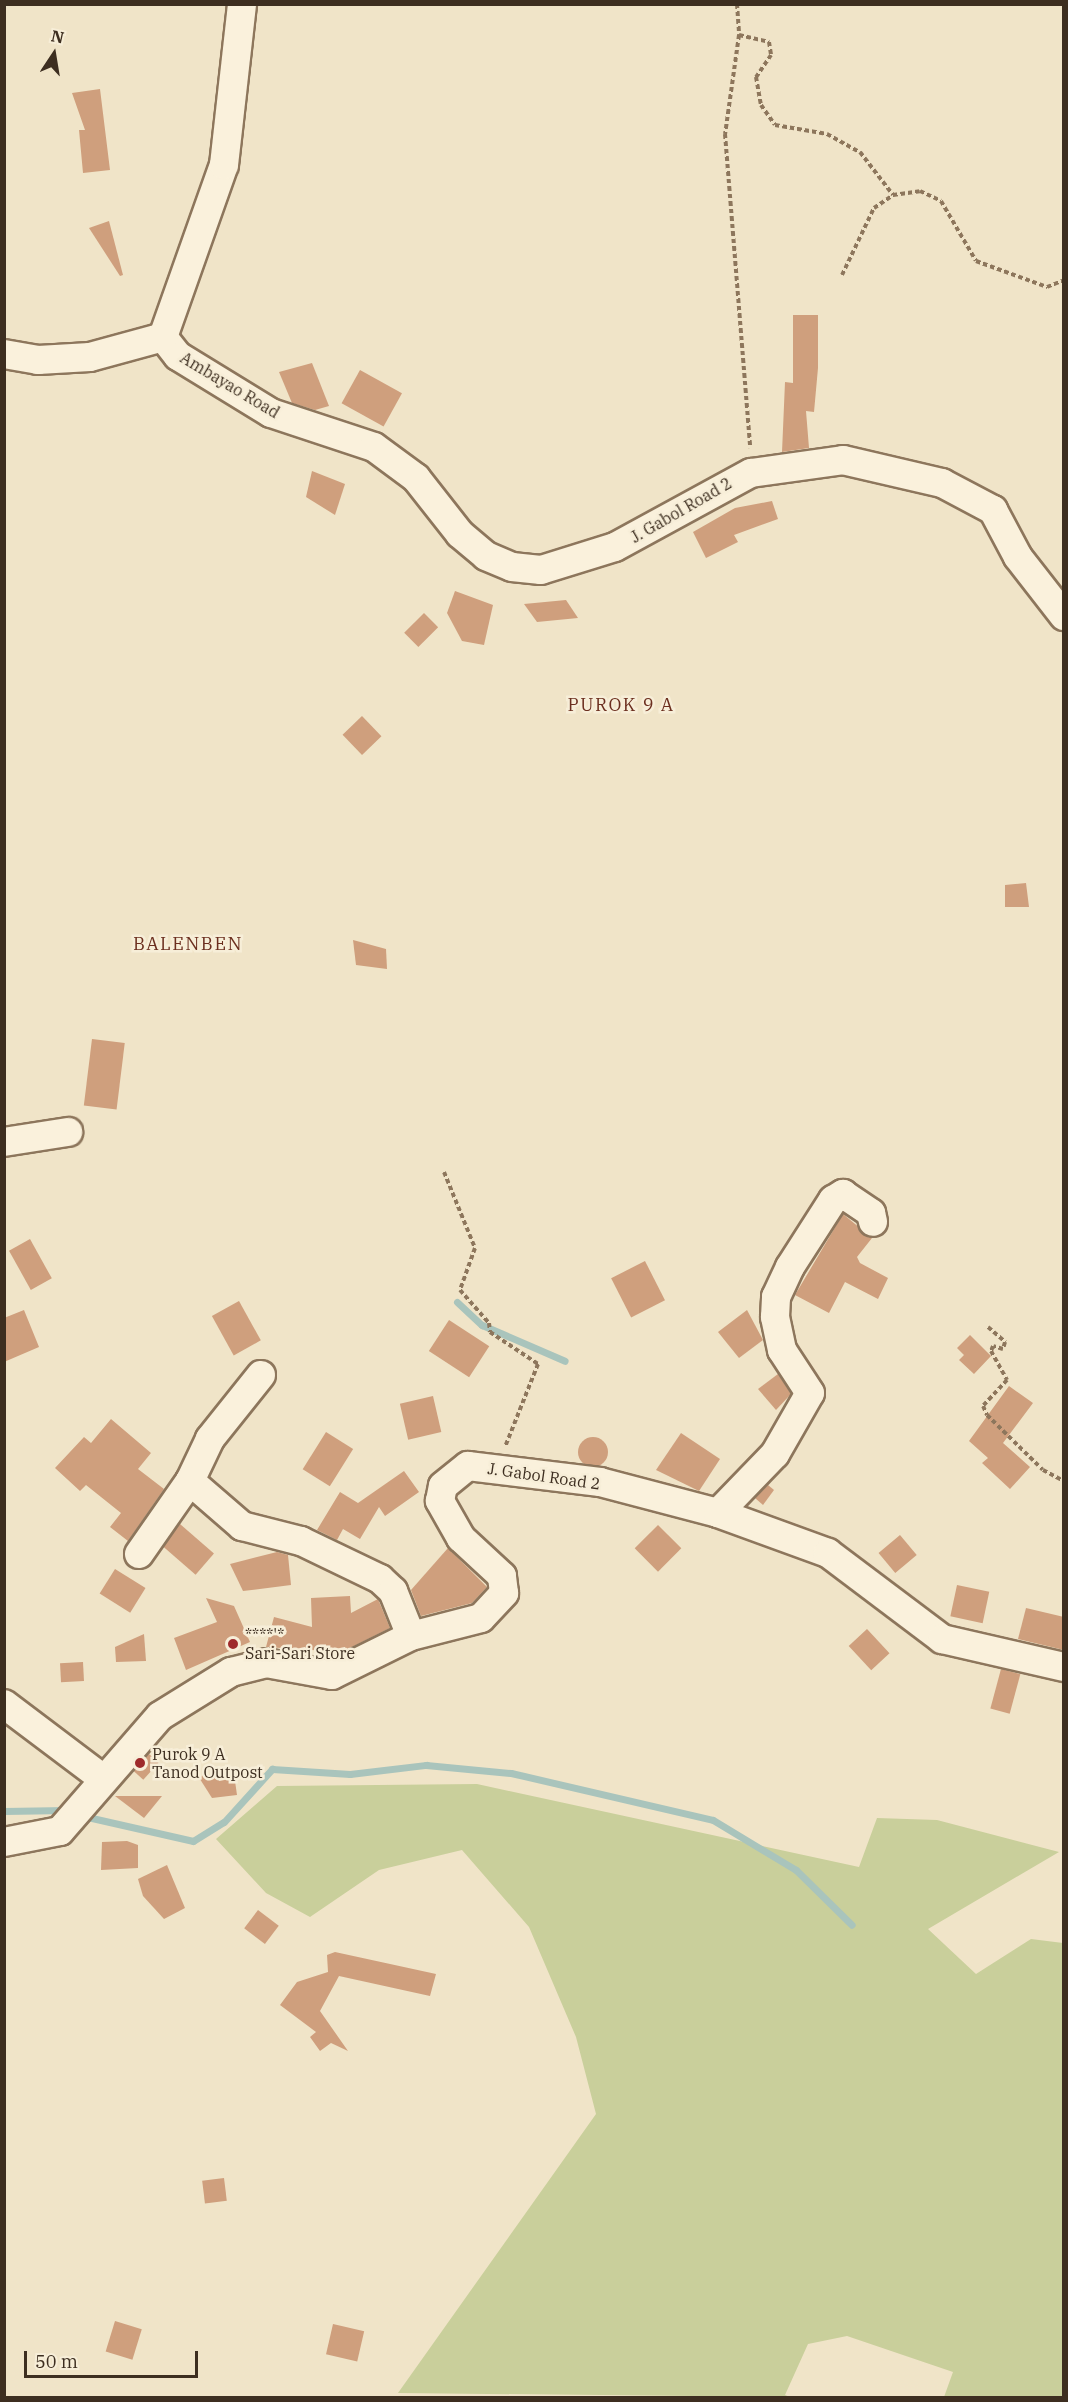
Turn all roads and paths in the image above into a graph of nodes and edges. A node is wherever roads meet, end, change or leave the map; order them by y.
1 (242, 4) edge
2 (737, 4) edge
3 (739, 35) junction
4 (893, 195) junction
5 (842, 275) dead end
6 (1064, 280) edge
7 (163, 337) junction
8 (4, 354) edge
9 (751, 473) junction
10 (416, 478) joint
11 (1064, 616) edge
12 (68, 1132) dead end
13 (4, 1142) edge
14 (444, 1172) dead end
15 (873, 1222) dead end
16 (988, 1327) dead end
17 (261, 1376) dead end
18 (502, 1468) junction
19 (190, 1481) junction
20 (1064, 1481) edge
21 (718, 1513) junction
22 (139, 1554) dead end
23 (411, 1636) junction
24 (1064, 1666) edge
25 (4, 1704) edge
26 (96, 1788) junction
27 (4, 1842) edge

1 - 7 street
2 - 3 path
3 - 4 path
3 - 9 path
4 - 5 path
4 - 6 path
7 - 8 street
7 - 10 street, Ambayao Road
9 - 10 street, J. Gabol Road 2
9 - 11 street, J. Gabol Road 2
12 - 13 street
14 - 18 path
15 - 21 street
16 - 20 path
17 - 19 street
18 - 21 street, J. Gabol Road 2
18 - 23 street, J. Gabol Road 2
19 - 22 street
19 - 23 street
21 - 24 street, J. Gabol Road 2
23 - 26 street, J. Gabol Road 2
25 - 26 street
26 - 27 street, J. Gabol Road 2

